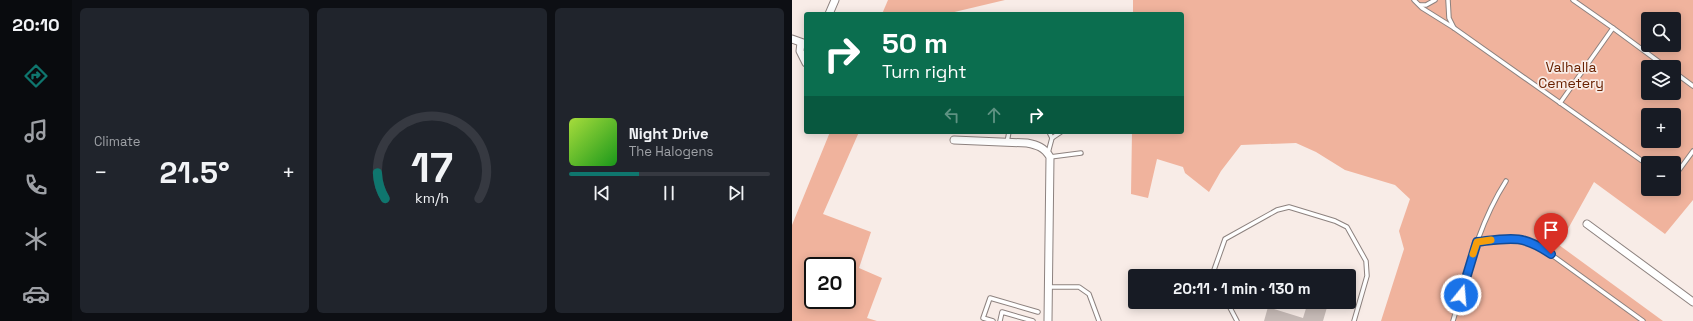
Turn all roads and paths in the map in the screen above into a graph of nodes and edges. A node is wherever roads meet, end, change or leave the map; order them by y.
1 (835, 0) edge
2 (1414, 0) edge
3 (1435, 0) edge
4 (1448, 0) edge
5 (1573, 0) edge
6 (1419, 5) junction
7 (829, 12) edge
8 (1454, 28) junction
9 (1612, 28) junction
10 (792, 39) edge
11 (803, 44) edge
12 (804, 59) edge
13 (1656, 60) edge
14 (1681, 77) edge
15 (1693, 86) edge
16 (1560, 103) junction
17 (1009, 134) edge
18 (1050, 134) edge
19 (1058, 134) edge
20 (1052, 138) junction
21 (954, 140) dead end
22 (1007, 142) junction
23 (1693, 151) edge
24 (1081, 154) dead end
25 (1049, 156) junction
26 (1641, 161) edge
27 (1681, 167) edge
28 (1506, 181) dead end
29 (1587, 224) dead end
30 (1477, 242) junction
31 (1214, 269) edge
32 (1049, 287) junction
33 (1693, 302) edge
34 (1012, 304) junction
35 (1231, 309) edge
36 (1038, 312) dead end
37 (1009, 314) junction
38 (993, 321) edge
39 (1000, 321) edge
40 (1033, 321) edge
41 (1048, 321) edge
42 (1099, 321) edge
43 (1237, 321) edge
44 (1354, 321) edge
45 (1453, 321) edge
46 (1643, 321) edge

1 - 7 street
2 - 6 lane
3 - 6 lane
4 - 8 lane
5 - 9 lane
6 - 8 lane
8 - 16 lane
9 - 13 lane
9 - 16 lane
10 - 11 street
11 - 12 street
14 - 15 lane
16 - 26 lane
17 - 22 lane
18 - 20 lane
19 - 20 lane
20 - 25 lane
21 - 22 street
22 - 25 street
23 - 27 lane
24 - 25 lane
25 - 32 street
28 - 30 lane
29 - 33 street
30 - 45 lane
30 - 46 lane
31 - 44 lane
32 - 41 street
32 - 42 lane
34 - 36 lane
34 - 37 lane
34 - 38 lane
35 - 43 lane
37 - 39 lane
37 - 40 lane

